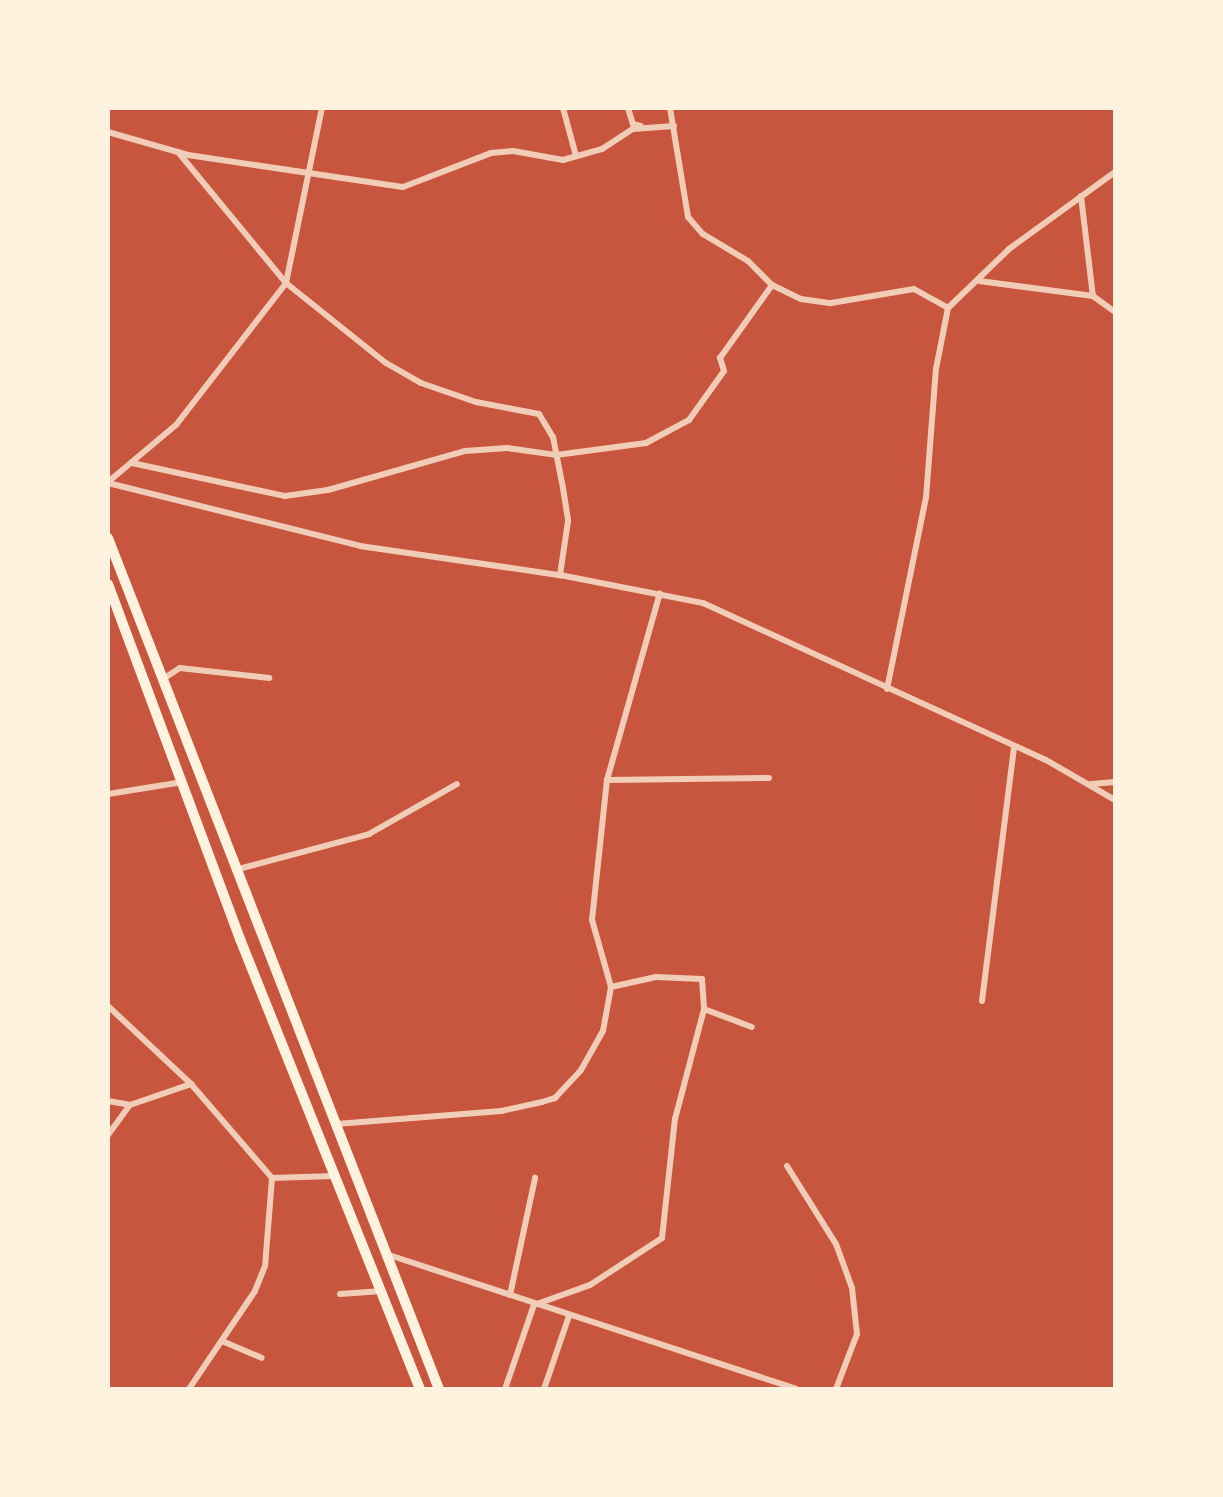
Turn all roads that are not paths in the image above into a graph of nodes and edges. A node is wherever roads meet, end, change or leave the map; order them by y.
1 (322, 108) edge
2 (563, 108) edge
3 (628, 108) edge
4 (670, 108) edge
5 (674, 126) junction
6 (646, 128) junction
7 (108, 132) edge
8 (178, 152) junction
9 (576, 156) junction
10 (305, 171) junction
11 (1115, 172) edge
12 (1081, 196) junction
13 (979, 281) junction
14 (286, 283) junction
15 (772, 285) junction
16 (1093, 296) junction
17 (948, 308) junction
18 (1115, 312) edge
19 (556, 455) junction
20 (132, 463) junction
21 (108, 482) edge
22 (108, 538) edge
23 (560, 575) junction
24 (108, 584) edge
25 (660, 593) junction
26 (269, 678) dead end
27 (163, 679) junction
28 (887, 689) junction
29 (1014, 748) junction
30 (769, 778) dead end
31 (607, 780) junction
32 (183, 782) junction
33 (1115, 782) edge
34 (457, 784) dead end
35 (1089, 784) junction
36 (108, 794) edge
37 (1115, 800) edge
38 (235, 870) junction
39 (611, 987) junction
40 (982, 1001) dead end
41 (108, 1006) edge
42 (704, 1009) junction
43 (752, 1027) dead end
44 (191, 1084) junction
45 (108, 1101) edge
46 (130, 1105) junction
47 (336, 1124) junction
48 (108, 1135) edge
49 (787, 1166) dead end
50 (334, 1176) junction
51 (272, 1178) junction
52 (535, 1178) dead end
53 (384, 1254) junction
54 (411, 1265) junction
55 (396, 1280) junction
56 (382, 1291) junction
57 (340, 1294) dead end
58 (510, 1295) junction
59 (534, 1305) junction
60 (569, 1316) junction
61 (222, 1341) junction
62 (262, 1358) dead end
63 (189, 1389) edge
64 (420, 1389) edge
65 (439, 1389) edge
66 (505, 1389) edge
67 (544, 1389) edge
68 (796, 1389) edge
69 (836, 1389) edge

1 - 10 street
2 - 9 street
3 - 6 street
4 - 5 street
5 - 6 street
5 - 15 street
6 - 9 street
7 - 8 street
8 - 10 street
8 - 14 street
9 - 10 street
10 - 14 street
11 - 12 street
12 - 13 street
12 - 16 street
13 - 16 street
13 - 17 street
14 - 19 street
14 - 20 street
15 - 17 street
15 - 19 street
16 - 18 street
17 - 28 street
19 - 20 street
19 - 23 street
20 - 21 street
21 - 23 street
22 - 27 main road
23 - 25 street
24 - 32 main road
25 - 28 street
25 - 31 street
26 - 27 street
27 - 38 main road
28 - 29 street
29 - 35 street
29 - 40 street
30 - 31 street
31 - 39 street
32 - 36 street
32 - 50 main road
33 - 35 street
34 - 38 street
35 - 37 street
38 - 47 main road
39 - 42 street
39 - 47 street
41 - 44 street
42 - 43 street
42 - 59 street
44 - 46 street
44 - 51 street
45 - 46 street
46 - 48 street
47 - 53 main road
49 - 69 street
50 - 51 street
50 - 56 main road
51 - 61 street
52 - 58 street
53 - 54 street
53 - 55 main road
54 - 55 street
54 - 58 street
55 - 65 main road
56 - 57 street
56 - 64 main road
58 - 59 street
59 - 60 street
59 - 66 street
60 - 67 street
60 - 68 street
61 - 62 street
61 - 63 street

